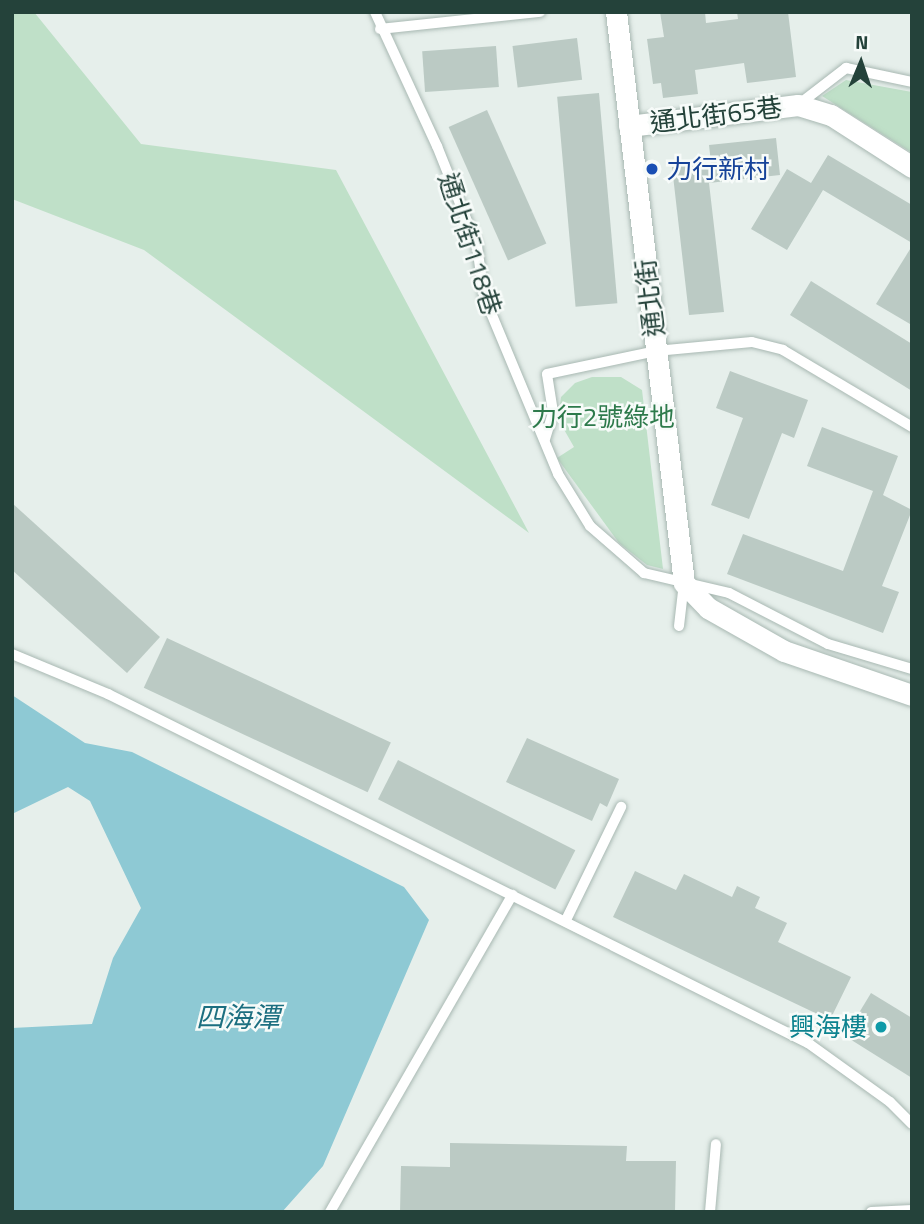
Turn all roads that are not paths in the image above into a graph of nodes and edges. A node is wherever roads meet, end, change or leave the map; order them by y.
1 (375, 12) edge
2 (540, 12) edge
3 (616, 12) edge
4 (380, 29) junction
5 (912, 82) edge
6 (798, 105) junction
7 (629, 126) junction
8 (912, 167) edge
9 (656, 351) junction
10 (912, 428) edge
11 (545, 439) junction
12 (684, 583) junction
13 (678, 626) dead end
14 (12, 654) edge
15 (912, 669) edge
16 (912, 695) edge
17 (621, 807) dead end
18 (512, 895) junction
19 (566, 920) junction
20 (912, 1124) edge
21 (716, 1144) dead end
22 (912, 1210) edge
23 (330, 1212) edge
24 (710, 1212) edge
25 (871, 1212) edge

1 - 4 lane, 通北街118巷
2 - 4 lane
3 - 7 street, 通北街
4 - 11 lane, 通北街118巷
5 - 6 lane
6 - 7 street, 通北街65巷
6 - 8 street, 通北街65巷
7 - 9 street, 通北街
9 - 10 lane
9 - 11 lane
9 - 12 street, 通北街
11 - 12 lane, 通北街118巷
12 - 13 lane
12 - 15 lane
12 - 16 street
14 - 18 lane
17 - 19 lane
18 - 19 lane
18 - 23 lane
19 - 20 lane
21 - 24 lane
22 - 25 lane

